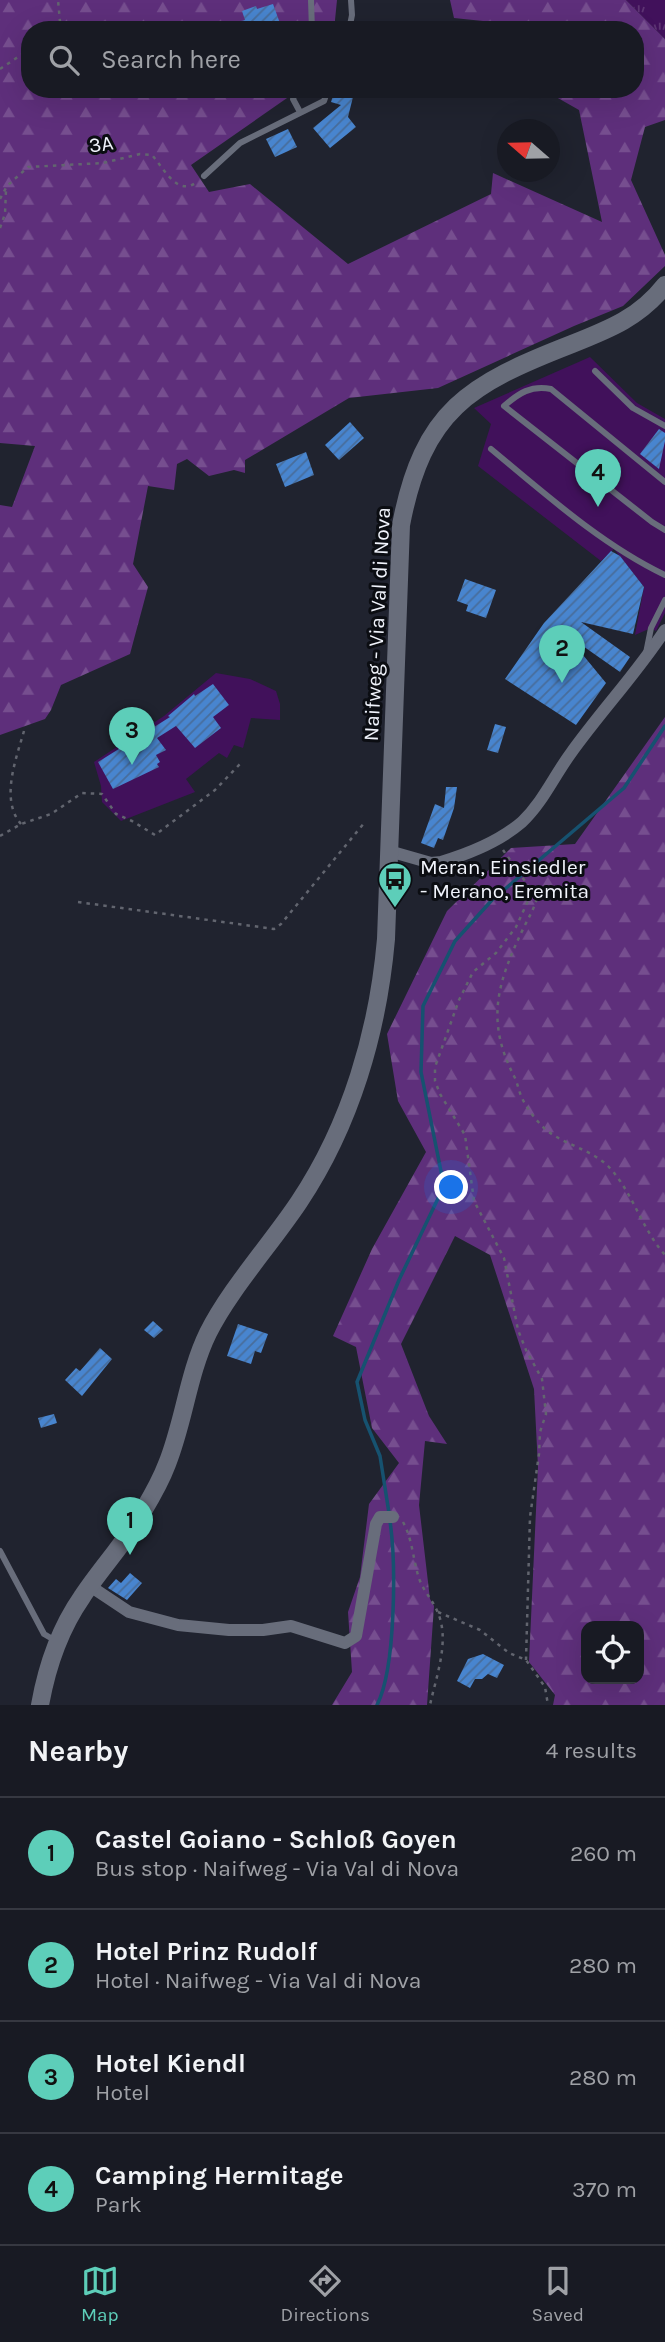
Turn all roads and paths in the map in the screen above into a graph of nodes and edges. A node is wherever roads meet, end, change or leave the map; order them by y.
1 (58, 0) edge
2 (311, 0) edge
3 (351, 0) edge
4 (61, 21) edge
5 (312, 21) edge
6 (351, 21) edge
7 (21, 55) edge
8 (0, 69) edge
9 (293, 98) edge
10 (325, 98) edge
11 (300, 112) junction
12 (204, 176) joint
13 (6, 186) junction
14 (0, 199) edge
15 (0, 228) edge
16 (665, 285) edge
17 (595, 371) dead end
18 (665, 426) edge
19 (491, 449) dead end
20 (665, 481) edge
21 (665, 530) edge
22 (665, 575) edge
23 (665, 600) edge
24 (665, 630) edge
25 (645, 661) junction
26 (24, 732) dead end
27 (240, 764) dead end
28 (365, 822) dead end
29 (21, 824) junction
30 (0, 836) edge
31 (389, 851) junction
32 (508, 858) dead end
33 (533, 890) junction
34 (78, 902) dead end
35 (665, 1255) edge
36 (388, 1516) joint
37 (0, 1551) edge
38 (90, 1586) junction
39 (438, 1612) junction
40 (57, 1642) junction
41 (526, 1660) junction
42 (40, 1705) edge
43 (430, 1705) edge
44 (548, 1705) edge

1 - 4 path
2 - 5 lane
3 - 6 lane
7 - 8 path
9 - 11 lane
10 - 11 lane
11 - 12 lane
12 - 13 path, 3A
13 - 14 path
13 - 15 path
16 - 31 main road, Naifweg - Via Val di Nova
17 - 18 lane
19 - 22 lane
20 - 21 lane
23 - 25 lane
24 - 25 street
25 - 31 street
26 - 29 path
27 - 29 path
28 - 34 path
29 - 30 path
31 - 38 main road, Naifweg - Via Val di Nova
32 - 33 path
33 - 35 path
33 - 41 path
36 - 38 street
36 - 39 path
37 - 40 lane
38 - 40 main road, Naifweg - Via Val di Nova
39 - 41 path
39 - 43 path
40 - 42 main road, Naifweg - Via Val di Nova
41 - 44 path

